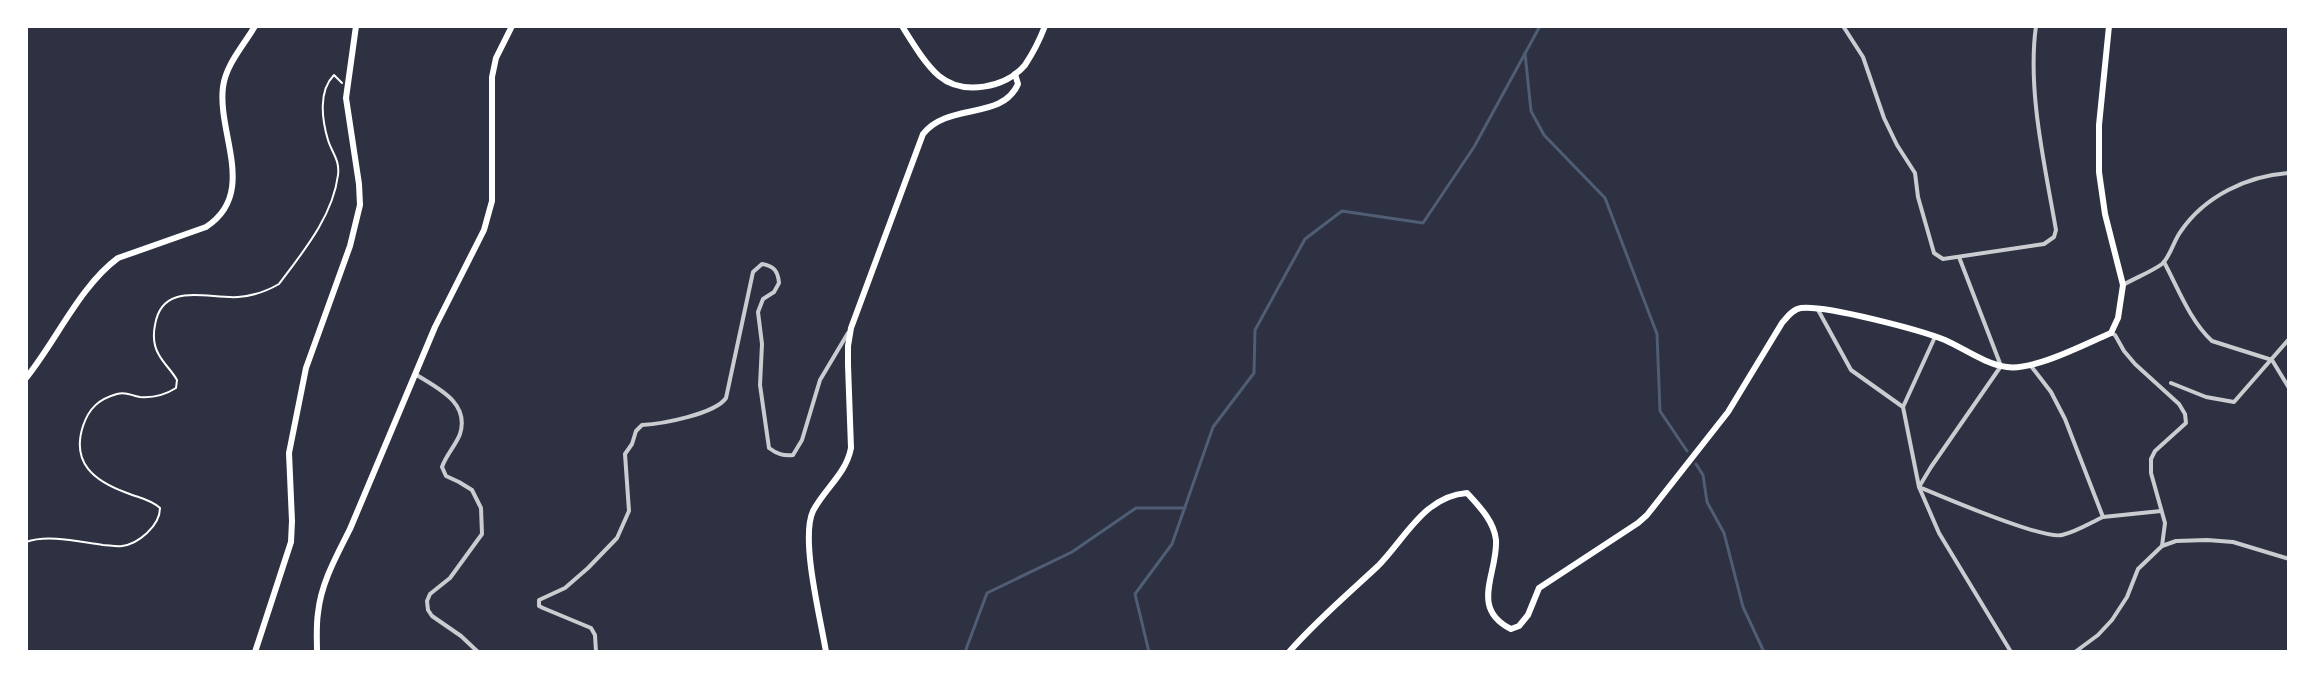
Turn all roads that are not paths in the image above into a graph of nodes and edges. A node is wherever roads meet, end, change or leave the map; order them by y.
1 (255, 26) edge
2 (356, 26) edge
3 (512, 26) edge
4 (902, 26) edge
5 (1045, 26) edge
6 (1257, 26) edge
7 (1263, 26) edge
8 (1843, 26) edge
9 (2036, 26) edge
10 (2109, 26) edge
11 (1015, 74) junction
12 (2289, 173) edge
13 (1959, 257) junction
14 (2164, 262) junction
15 (2123, 285) junction
16 (1817, 308) junction
17 (851, 328) junction
18 (2111, 333) junction
19 (1935, 337) junction
20 (2289, 339) edge
21 (2272, 360) junction
22 (2001, 366) junction
23 (2031, 366) junction
24 (414, 374) junction
25 (26, 378) edge
26 (2171, 383) dead end
27 (2289, 388) edge
28 (1903, 407) junction
29 (1919, 487) junction
30 (2161, 511) junction
31 (2103, 517) junction
32 (2162, 546) junction
33 (2289, 559) edge
34 (255, 652) edge
35 (317, 652) edge
36 (478, 652) edge
37 (596, 652) edge
38 (826, 652) edge
39 (1289, 652) edge
40 (2011, 652) edge
41 (2075, 652) edge

1 - 25 main road
2 - 34 main road
3 - 24 main road
4 - 11 main road
5 - 11 main road
6 - 7 street
8 - 13 street
9 - 13 street
10 - 15 main road
11 - 17 main road
12 - 14 street
13 - 22 street
14 - 15 street
14 - 21 street
15 - 18 main road
16 - 19 main road
16 - 28 street
16 - 39 main road
17 - 37 street
17 - 38 main road
18 - 23 main road
18 - 30 street
19 - 22 main road
19 - 28 street
20 - 21 street
21 - 26 street
21 - 27 street
22 - 23 main road
22 - 29 street
23 - 31 street
24 - 35 main road
24 - 36 street
28 - 29 street
29 - 31 street
29 - 40 street
30 - 31 street
30 - 32 street
32 - 33 street
32 - 41 street

